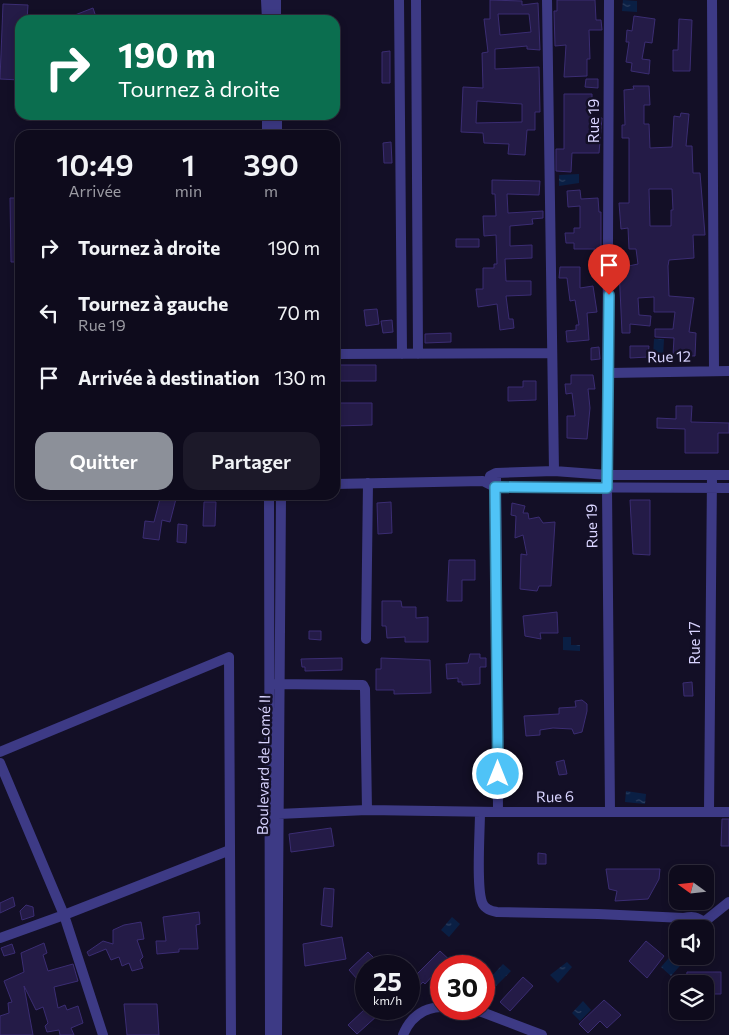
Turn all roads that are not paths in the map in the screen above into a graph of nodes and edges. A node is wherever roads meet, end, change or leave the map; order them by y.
1 (266, 0) edge
2 (276, 0) edge
3 (399, 0) edge
4 (416, 0) edge
5 (547, 0) edge
6 (608, 0) edge
7 (712, 0) edge
8 (266, 15) edge
9 (276, 15) edge
10 (551, 353) junction
11 (340, 354) edge
12 (402, 354) junction
13 (418, 354) junction
14 (714, 371) junction
15 (729, 371) edge
16 (609, 373) junction
17 (554, 471) junction
18 (496, 472) junction
19 (608, 475) junction
20 (712, 475) junction
21 (729, 475) edge
22 (483, 481) junction
23 (368, 483) junction
24 (340, 484) edge
25 (495, 487) junction
26 (607, 488) junction
27 (711, 488) junction
28 (729, 488) edge
29 (269, 500) edge
30 (281, 500) edge
31 (366, 639) dead end
32 (275, 684) junction
33 (0, 752) edge
34 (0, 763) edge
35 (367, 810) junction
36 (610, 811) junction
37 (480, 812) junction
38 (498, 812) junction
39 (709, 812) junction
40 (729, 812) edge
41 (278, 814) junction
42 (230, 850) junction
43 (729, 902) edge
44 (64, 916) junction
45 (684, 918) joint
46 (701, 920) edge
47 (706, 920) edge
48 (0, 938) edge
49 (430, 1009) edge
50 (495, 1017) edge
51 (103, 1035) edge
52 (231, 1035) edge
53 (270, 1035) edge
54 (278, 1035) edge
55 (404, 1035) edge
56 (542, 1035) edge

1 - 8 street
2 - 9 street
3 - 12 street
4 - 13 street
5 - 10 street
6 - 16 street, Rue 19
7 - 14 street
10 - 13 street
10 - 17 street
11 - 12 street
12 - 13 street
14 - 15 street, Rue 12
14 - 16 street, Rue 12
16 - 19 street, Rue 19
17 - 18 street
17 - 19 street
18 - 22 street
18 - 25 street
19 - 20 street
19 - 26 street, Rue 19
20 - 21 street
20 - 27 street, Rue 17
22 - 23 street
22 - 25 street
23 - 24 street
23 - 31 street
25 - 26 street
25 - 38 street
26 - 27 street
26 - 36 street, Rue 19
27 - 28 street
27 - 39 street, Rue 17
29 - 32 street, Boulevard de Lomé II
30 - 32 street, Boulevard de Lomé II
32 - 35 street
32 - 41 street, Boulevard de Lomé II
32 - 53 street, Boulevard de Lomé II
33 - 42 street
34 - 44 street
35 - 37 street, Rue 6
35 - 41 street, Rue 6
36 - 38 street, Rue 6
36 - 39 street, Rue 6
37 - 38 street, Rue 6
37 - 45 street
39 - 40 street, Rue 6
41 - 54 street, Boulevard de Lomé II
42 - 44 street
42 - 52 street
43 - 47 street
44 - 48 street
44 - 51 street
45 - 46 street
49 - 55 street
50 - 56 street

